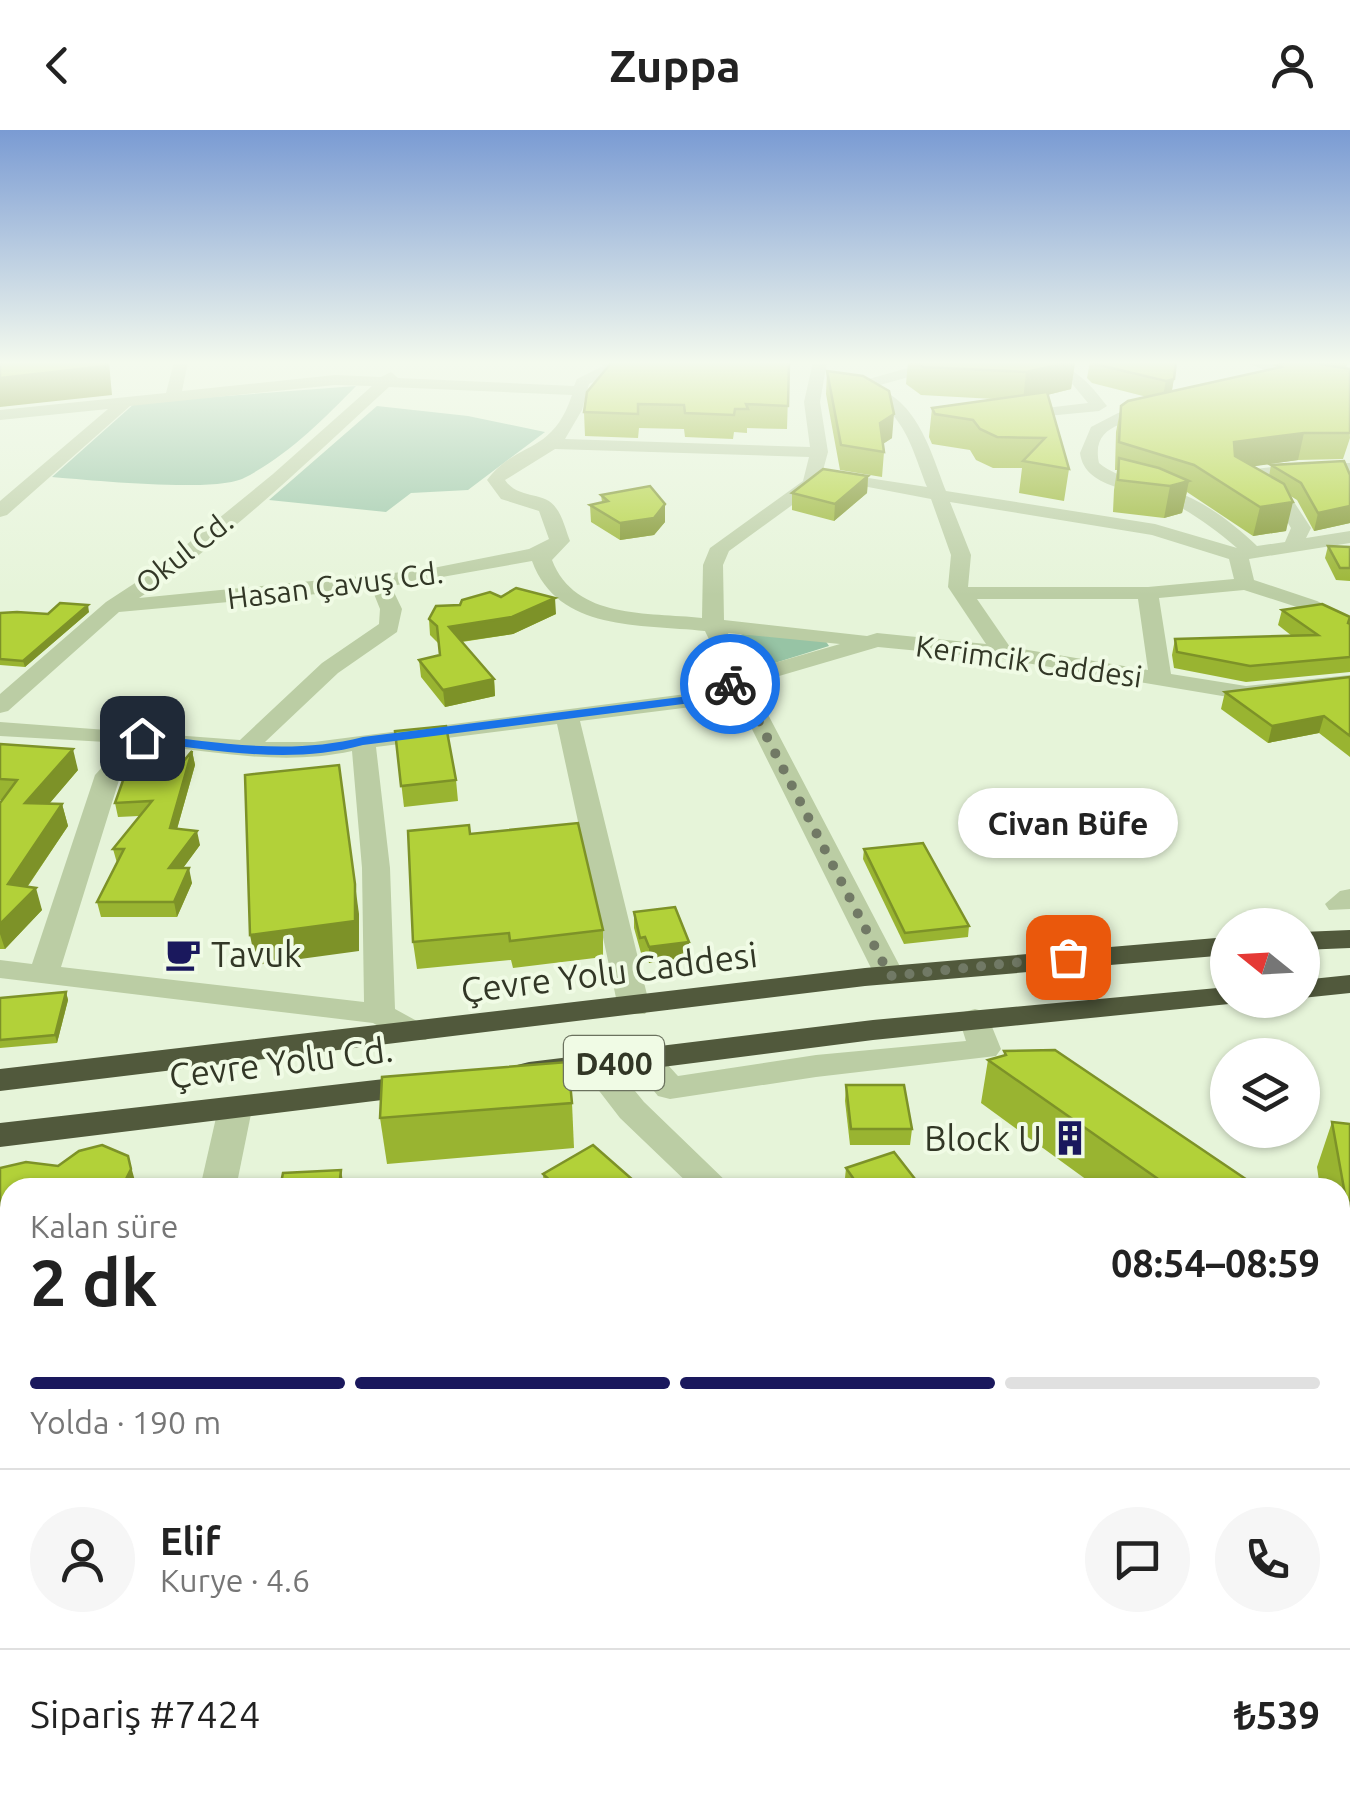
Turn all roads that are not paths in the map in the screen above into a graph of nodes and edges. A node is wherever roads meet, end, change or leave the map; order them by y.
1 (82, 440) edge
2 (321, 440) edge
3 (553, 440) edge
4 (814, 440) edge
5 (926, 440) edge
6 (1090, 440) edge
7 (550, 444) junction
8 (816, 463) junction
9 (1350, 468) edge
10 (936, 494) junction
11 (0, 511) edge
12 (1350, 536) edge
13 (1293, 545) junction
14 (554, 549) junction
15 (1245, 553) junction
16 (378, 580) junction
17 (1245, 584) junction
18 (963, 593) junction
19 (1148, 593) junction
20 (113, 606) junction
21 (713, 625) junction
22 (1350, 625) edge
23 (877, 640) junction
24 (1003, 652) junction
25 (738, 681) junction
26 (1161, 681) junction
27 (1350, 682) edge
28 (0, 706) edge
29 (568, 714) junction
30 (0, 729) edge
31 (142, 738) junction
32 (363, 741) junction
33 (244, 750) junction
34 (1350, 938) edge
35 (1320, 940) edge
36 (1210, 947) edge
37 (0, 969) edge
38 (44, 974) junction
39 (890, 976) junction
40 (1350, 984) edge
41 (1320, 987) edge
42 (1210, 998) edge
43 (634, 1007) junction
44 (380, 1014) junction
45 (974, 1019) joint
46 (415, 1033) junction
47 (644, 1059) joint
48 (596, 1066) junction
49 (500, 1077) edge
50 (0, 1080) edge
51 (442, 1084) edge
52 (236, 1109) junction
53 (0, 1135) edge
54 (220, 1178) edge
55 (703, 1178) edge

1 - 11 street
2 - 20 street, Okul Cd.
3 - 7 street
4 - 8 street
5 - 10 street
6 - 15 street
7 - 8 street
7 - 14 street
8 - 10 street
8 - 21 street
9 - 13 street
10 - 15 street
10 - 18 street
12 - 13 street
13 - 15 street
14 - 16 street, Hasan Çavuş Cd.
14 - 21 street
15 - 17 street
16 - 20 street, Hasan Çavuş Cd.
16 - 33 street
17 - 19 street
17 - 22 street
18 - 19 street
18 - 24 street
19 - 26 street
20 - 28 street, Okul Cd.
21 - 23 street
21 - 25 street
23 - 24 street, Kerimcik Caddesi
23 - 25 street, Kerimcik Caddesi
24 - 26 street, Kerimcik Caddesi
25 - 29 street, Kerimcik Caddesi
25 - 39 street
26 - 27 street, Kerimcik Caddesi
29 - 32 street, Kerimcik Caddesi
29 - 43 street
30 - 31 street, Kerimcik Caddesi
31 - 33 street, Kerimcik Caddesi
31 - 38 street
32 - 33 street, Kerimcik Caddesi
32 - 44 street
34 - 35 highway
36 - 39 highway, Çevre Yolu Caddesi / D400
37 - 38 street
38 - 44 street
39 - 43 highway, Çevre Yolu Caddesi / D400
40 - 41 highway
42 - 45 highway
43 - 46 highway, Çevre Yolu Caddesi / D400
44 - 46 street
45 - 47 street
46 - 50 highway, Çevre Yolu Caddesi / D400
47 - 48 highway, D400
48 - 49 highway, D400
48 - 55 street
51 - 52 highway, Çevre Yolu Cd.
52 - 53 highway, Çevre Yolu Cd.
52 - 54 street

